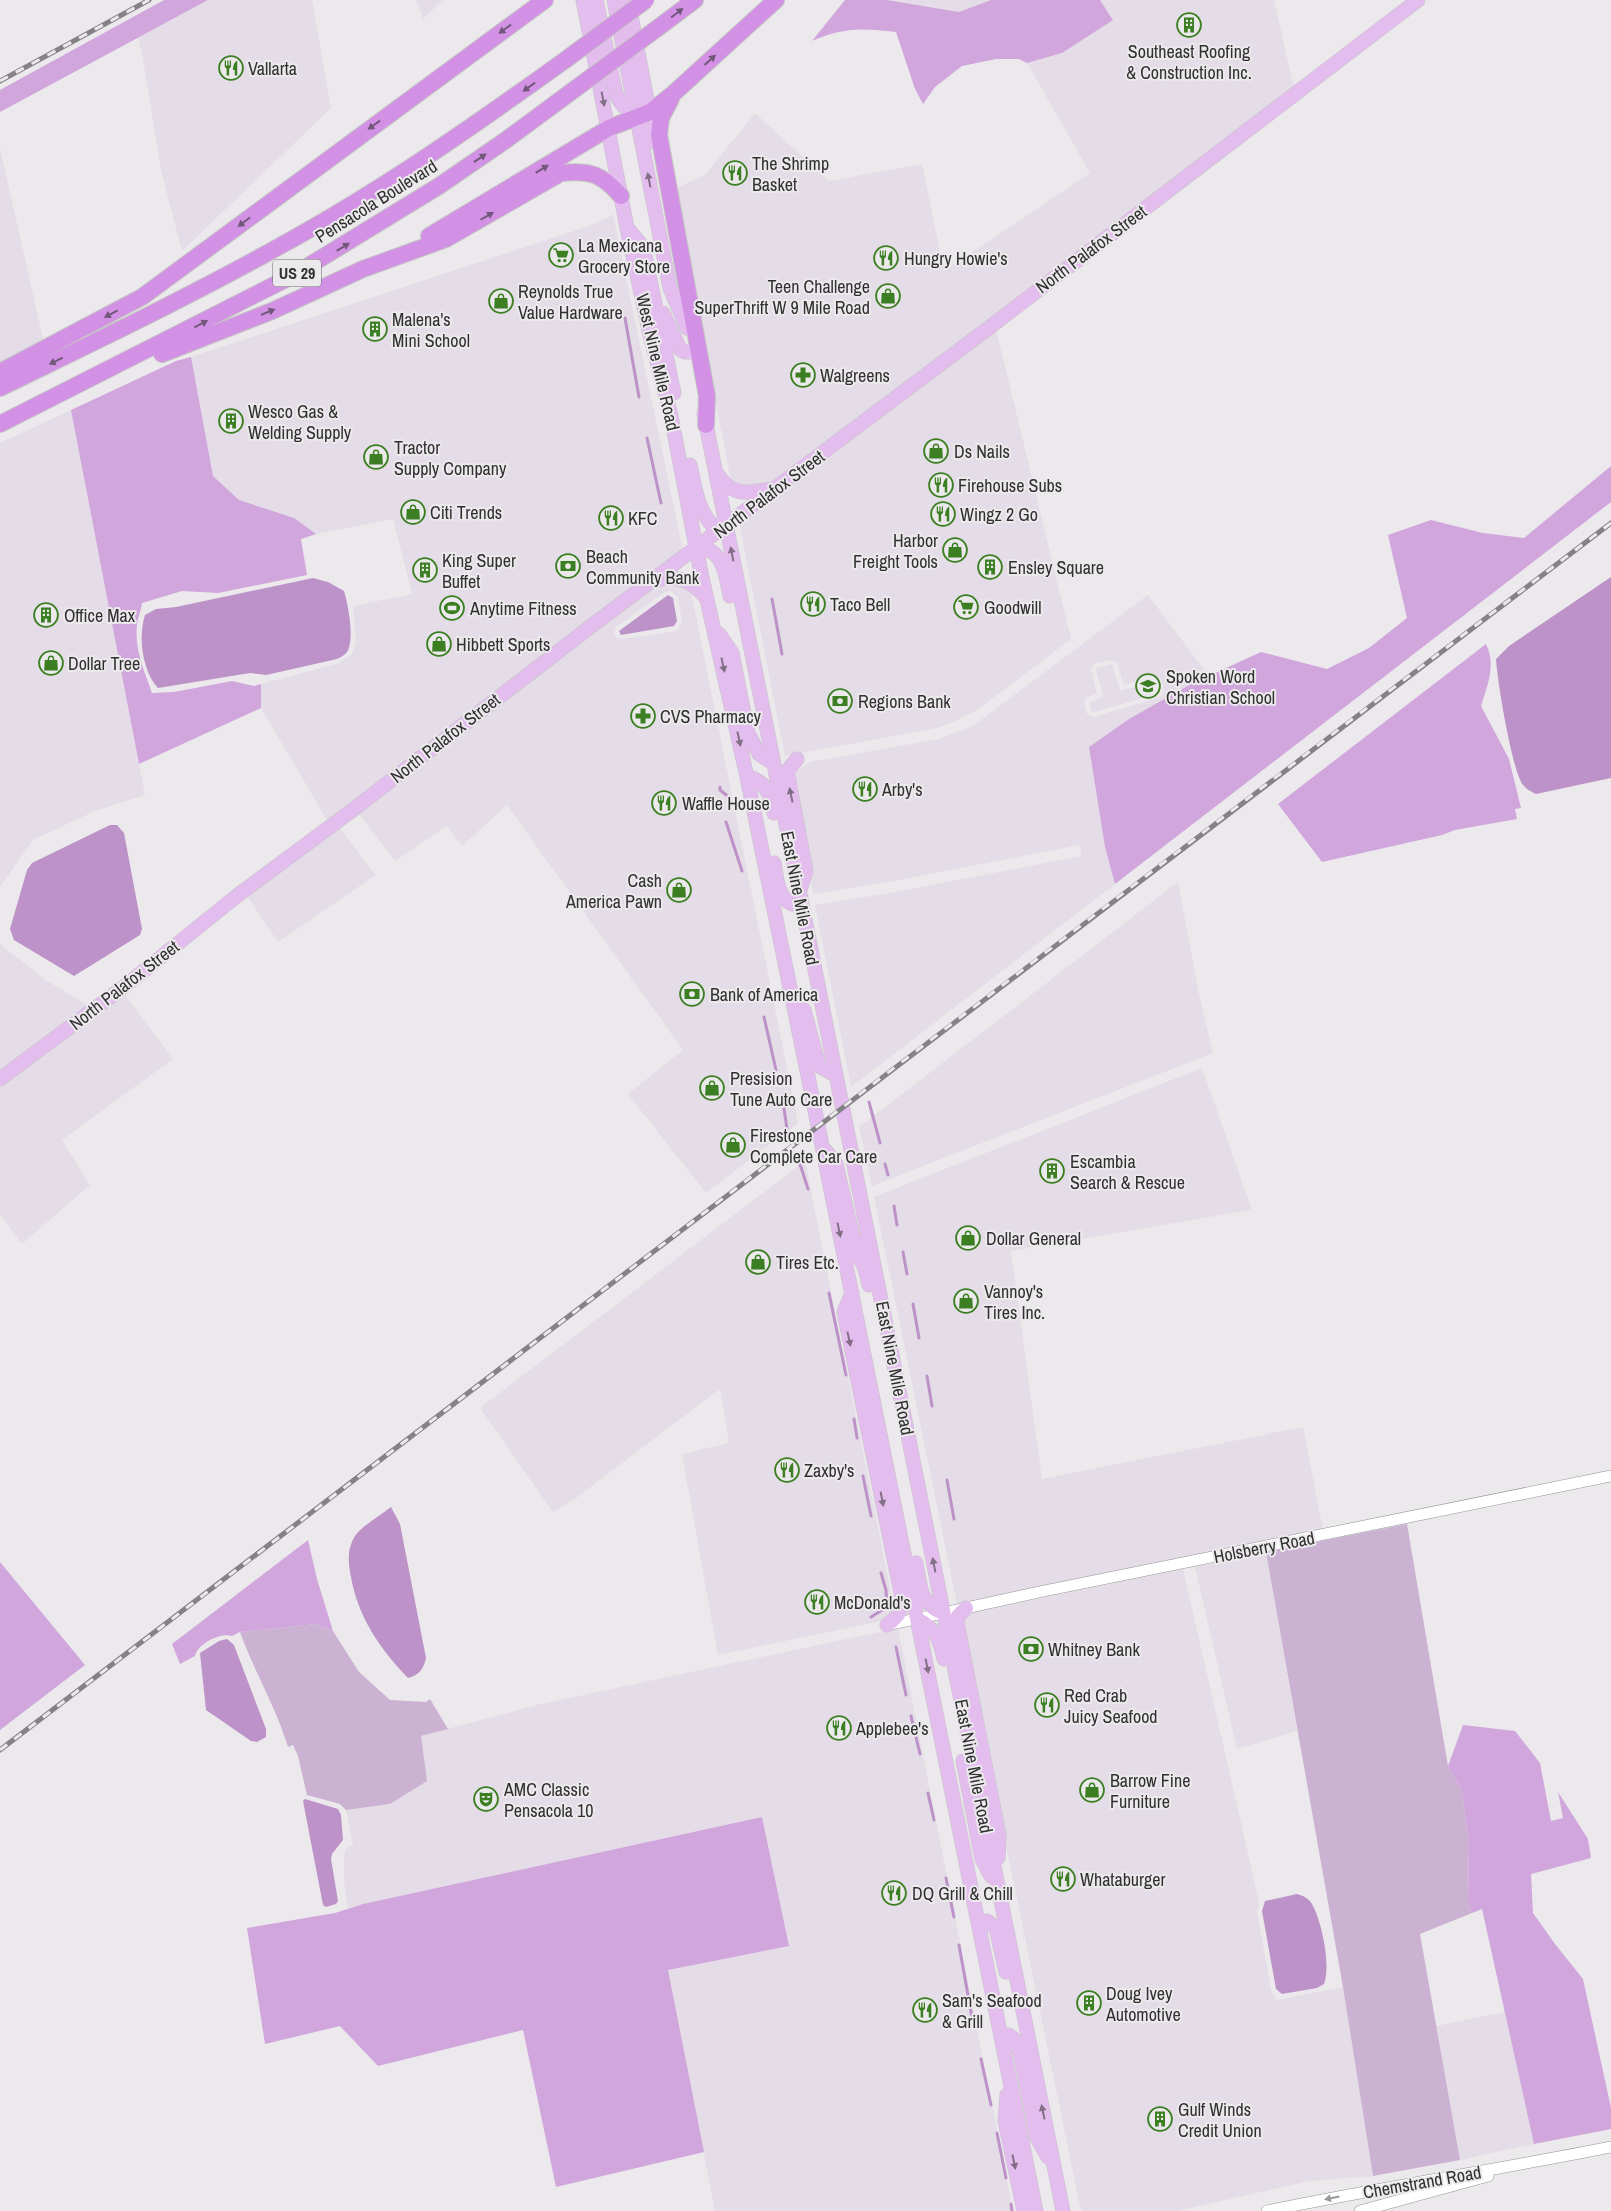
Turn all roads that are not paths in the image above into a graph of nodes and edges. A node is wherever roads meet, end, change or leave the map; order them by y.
1 (545, 0) edge
2 (583, 0) edge
3 (596, 0) edge
4 (614, 0) edge
5 (628, 0) edge
6 (646, 0) edge
7 (695, 0) edge
8 (776, 0) edge
9 (1418, 0) edge
10 (674, 93) junction
11 (641, 114) junction
12 (609, 128) junction
13 (621, 196) junction
14 (628, 228) junction
15 (395, 256) junction
16 (652, 289) junction
17 (692, 352) junction
18 (0, 372) edge
19 (19, 378) junction
20 (0, 388) edge
21 (60, 395) junction
22 (0, 396) edge
23 (0, 424) edge
24 (706, 425) junction
25 (715, 470) junction
26 (776, 487) junction
27 (726, 526) junction
28 (696, 548) junction
29 (653, 580) junction
30 (708, 601) junction
31 (714, 627) junction
32 (769, 742) junction
33 (797, 759) dead end
34 (773, 764) junction
35 (747, 777) junction
36 (754, 809) junction
37 (796, 899) junction
38 (787, 971) junction
39 (836, 1075) junction
40 (0, 1079) edge
41 (809, 1081) junction
42 (822, 1146) junction
43 (870, 1245) junction
44 (844, 1250) junction
45 (852, 1293) junction
46 (861, 1336) junction
47 (892, 1353) junction
48 (1611, 1476) edge
49 (966, 1608) junction
50 (944, 1613) junction
51 (917, 1619) junction
52 (887, 1625) joint
53 (948, 1773) junction
54 (998, 1885) junction
55 (987, 1921) junction
56 (1023, 2012) junction
57 (1009, 2035) junction
58 (1009, 2079) junction
59 (1611, 2147) edge
60 (1548, 2160) junction
61 (1054, 2168) junction
62 (1024, 2211) edge
63 (1036, 2211) edge
64 (1045, 2211) edge
65 (1063, 2211) edge
66 (1268, 2211) edge
67 (1360, 2211) edge

1 -> 18 highway
2 -> 12 main road, West Nine Mile Road
3 - 11 main road
4 - 11 main road
5 - 11 main road
6 -> 19 highway, Pensacola Boulevard / US 29, bridge
21 -> 7 highway, Pensacola Boulevard / US 29, bridge
10 -> 8 highway
9 - 26 main road, North Palafox Street
10 - 11 highway
10 - 24 highway
11 - 12 highway
17 -> 11 main road, West Nine Mile Road
12 - 13 main road, West Nine Mile Road
15 -> 12 highway
13 - 14 main road, West Nine Mile Road
15 -> 13 highway
14 - 16 main road
14 - 28 main road, West Nine Mile Road
21 -> 15 highway
16 - 17 main road
16 - 27 main road
17 - 24 main road, West Nine Mile Road
19 - 20 highway, Pensacola Boulevard / US 29
19 - 22 highway
21 - 23 highway, Pensacola Boulevard / US 29
24 - 25 main road, West Nine Mile Road
25 - 26 main road
25 - 27 main road, West Nine Mile Road
26 - 27 main road, North Palafox Street
27 - 28 main road, North Palafox Street
32 -> 27 main road, East Nine Mile Road
28 - 29 main road, North Palafox Street
28 - 30 main road, East Nine Mile Road
28 - 32 main road
29 - 30 main road
29 - 40 main road, North Palafox Street
30 - 31 main road, East Nine Mile Road
31 - 34 main road
31 -> 35 main road, East Nine Mile Road
32 - 34 main road, East Nine Mile Road
37 -> 33 main road
34 - 37 main road, East Nine Mile Road
35 - 36 main road, East Nine Mile Road
35 - 37 main road
36 - 37 main road
36 - 38 main road, East Nine Mile Road
37 - 39 main road, East Nine Mile Road
38 - 39 main road
38 - 41 main road, East Nine Mile Road
39 - 41 main road
39 - 43 main road, East Nine Mile Road
41 - 42 main road, East Nine Mile Road
42 - 43 main road
42 -> 44 main road, East Nine Mile Road
43 - 47 main road, East Nine Mile Road
44 - 45 main road, East Nine Mile Road
44 - 47 main road
45 - 46 main road, East Nine Mile Road
45 -> 52 main road
46 - 50 main road
46 - 51 main road, East Nine Mile Road
50 -> 47 main road, East Nine Mile Road
48 - 49 street, Holsberry Road
49 - 50 street, Holsberry Road
49 - 54 main road
50 - 51 street, Holsberry Road
50 - 54 main road, East Nine Mile Road
51 - 52 street, Holsberry Road
51 -> 53 main road, East Nine Mile Road
51 - 54 main road
53 - 55 main road
53 - 58 main road, East Nine Mile Road
54 - 56 main road, East Nine Mile Road
55 - 56 main road
55 - 57 main road
61 -> 56 main road, East Nine Mile Road
57 - 61 main road
57 - 64 main road
58 -> 62 main road
58 - 63 main road, East Nine Mile Road
59 - 60 street, Chemstrand Road
60 -> 66 street, Chemstrand Road
60 - 67 street, Chemstrand Road
61 - 65 main road, East Nine Mile Road

